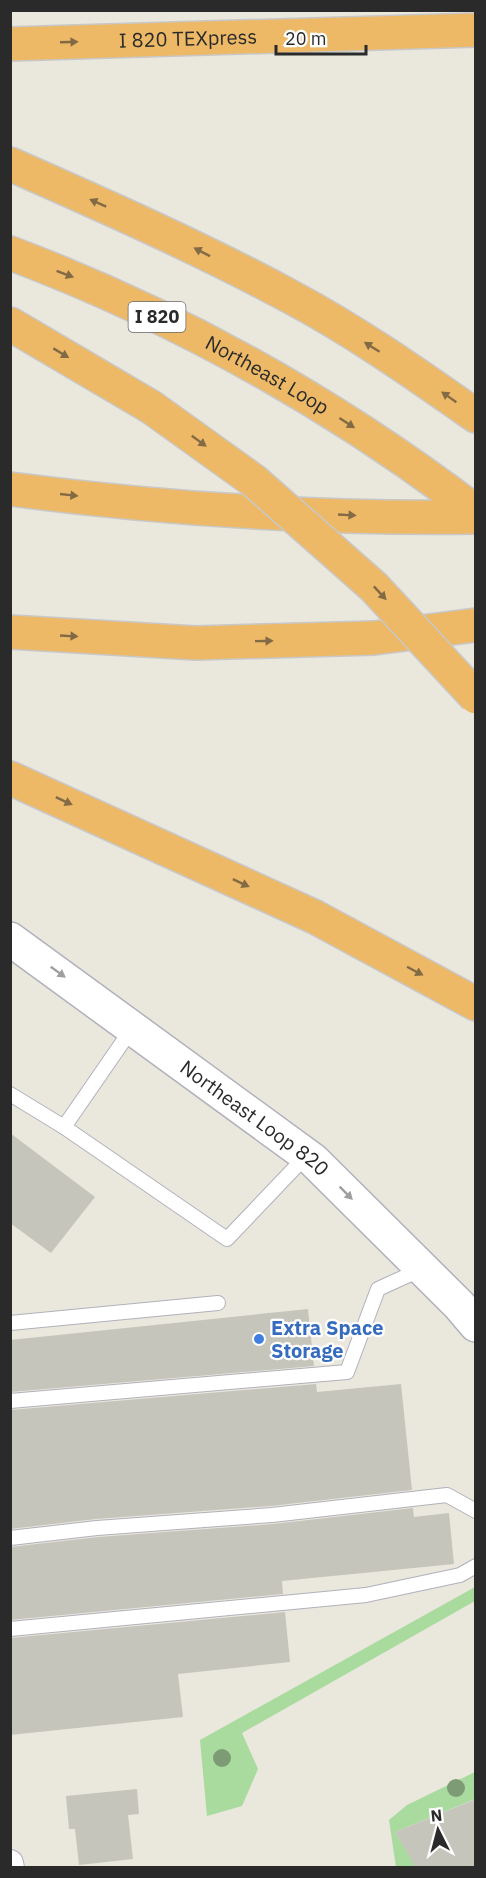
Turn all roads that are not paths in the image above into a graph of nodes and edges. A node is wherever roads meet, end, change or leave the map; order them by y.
1 (476, 30) edge
2 (10, 44) edge
3 (10, 164) edge
4 (10, 253) edge
5 (10, 324) edge
6 (476, 416) edge
7 (10, 489) edge
8 (476, 512) edge
9 (476, 518) edge
10 (476, 625) edge
11 (10, 632) edge
12 (476, 697) edge
13 (10, 778) edge
14 (10, 939) edge
15 (476, 1004) edge
16 (133, 1027) junction
17 (10, 1094) edge
18 (64, 1127) junction
19 (307, 1155) junction
20 (423, 1269) junction
21 (218, 1303) dead end
22 (10, 1323) edge
23 (476, 1325) edge
24 (10, 1401) edge
25 (476, 1511) edge
26 (10, 1538) edge
27 (476, 1566) edge
28 (10, 1629) edge
29 (10, 1863) edge
30 (11, 1868) edge

2 -> 1 highway, I 820 TEXpress
6 -> 3 highway
4 -> 8 highway, Northeast Loop / I 820
5 -> 12 highway, bridge
7 -> 9 highway
11 -> 10 highway
13 -> 15 highway
14 -> 16 main road, Northeast Loop 820
16 - 18 lane
16 - 19 main road, Northeast Loop 820
17 - 18 lane
18 - 19 lane
19 -> 20 main road, Northeast Loop 820
20 - 23 main road, Northeast Loop 820
20 - 24 lane
21 - 22 lane
25 - 26 lane
27 - 28 lane
29 - 30 street

